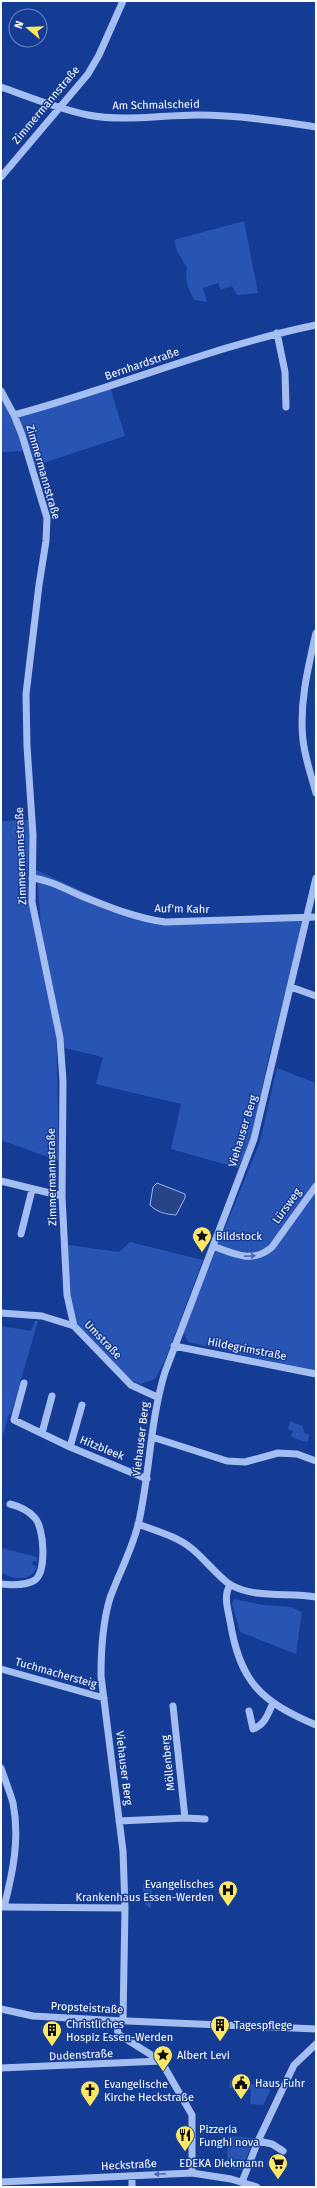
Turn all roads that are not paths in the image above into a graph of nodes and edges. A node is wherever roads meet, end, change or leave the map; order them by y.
1 (123, 1) edge
2 (1, 87) edge
3 (61, 108) junction
4 (316, 127) edge
5 (1, 177) edge
6 (316, 325) edge
7 (277, 333) junction
8 (1, 391) edge
9 (286, 407) dead end
10 (14, 415) junction
11 (316, 634) edge
12 (316, 793) edge
13 (32, 878) junction
14 (316, 878) edge
15 (316, 917) edge
16 (307, 918) junction
17 (291, 987) junction
18 (316, 996) edge
19 (1, 1181) edge
20 (316, 1186) edge
21 (32, 1190) junction
22 (62, 1196) junction
23 (21, 1234) dead end
24 (213, 1246) junction
25 (1, 1313) edge
26 (74, 1326) junction
27 (174, 1346) junction
28 (316, 1374) edge
29 (24, 1383) dead end
30 (52, 1396) dead end
31 (157, 1397) junction
32 (82, 1405) dead end
33 (42, 1433) junction
34 (152, 1437) junction
35 (70, 1447) junction
36 (316, 1461) edge
37 (147, 1479) junction
38 (10, 1504) dead end
39 (138, 1524) junction
40 (1, 1584) edge
41 (230, 1585) junction
42 (316, 1597) edge
43 (1, 1669) edge
44 (104, 1698) junction
45 (273, 1703) junction
46 (173, 1706) dead end
47 (249, 1710) dead end
48 (316, 1724) edge
49 (1, 1768) edge
50 (185, 1818) junction
51 (205, 1819) dead end
52 (119, 1821) junction
53 (3, 1907) edge
54 (125, 1908) junction
55 (1, 2010) edge
56 (120, 2021) junction
57 (316, 2029) edge
58 (316, 2044) edge
59 (161, 2061) junction
60 (1, 2068) edge
61 (258, 2141) junction
62 (283, 2151) dead end
63 (192, 2174) junction
64 (132, 2176) junction
65 (1, 2182) edge
66 (241, 2184) edge
67 (132, 2187) edge
68 (257, 2187) edge

1 - 3 street, Zimmermannstraße
2 - 3 street, Am Schmalscheid
3 - 4 street, Am Schmalscheid
3 - 5 street, Zimmermannstraße
6 - 7 street, Bernhardstraße
7 - 9 street
7 - 10 street, Bernhardstraße
8 - 10 street, Zimmermannstraße
10 - 13 street, Zimmermannstraße
11 - 12 street
13 - 16 street, Auf'm Kahr
13 - 22 street, Zimmermannstraße
14 - 16 street, Viehauser Berg
15 - 16 street, Auf'm Kahr
16 - 17 street, Viehauser Berg
17 - 18 street
17 - 24 street, Viehauser Berg
19 - 21 street
24 -> 20 street, Lürsweg
21 - 22 street
21 - 23 street
22 - 26 street, Zimmermannstraße
24 - 27 street, Viehauser Berg
25 - 26 street, Umstraße
26 - 31 street, Umstraße
27 - 28 street, Hildegrimstraße
27 - 31 street, Viehauser Berg
29 - 33 street, Hitzbleek
30 - 33 street
31 - 34 street, Viehauser Berg
32 - 35 street, Hitzbleek
33 - 35 street, Hitzbleek
34 - 36 street
34 - 37 street, Viehauser Berg
35 - 37 street, Hitzbleek
37 - 39 street, Viehauser Berg
38 - 40 street
39 - 41 street
39 - 44 street, Viehauser Berg
41 - 42 street
41 - 45 street
43 - 44 street, Tuchmachersteig
44 - 52 street, Viehauser Berg
45 - 47 street
45 - 48 street
46 - 50 street, Möllenberg
49 - 53 street
50 - 51 street
50 - 52 street
52 - 54 street, Viehauser Berg
53 - 54 street
54 - 56 street, Viehauser Berg
55 - 56 street, Propsteistraße
56 - 57 street, Propsteistraße
56 - 59 street
58 - 61 street
59 - 60 street, Dudenstraße
59 - 63 street
61 - 62 street
61 - 66 street
63 -> 64 street, Heckstraße
63 - 66 street, Heckstraße
64 - 65 street, Heckstraße
64 - 67 street
66 - 68 street, Heckstraße

